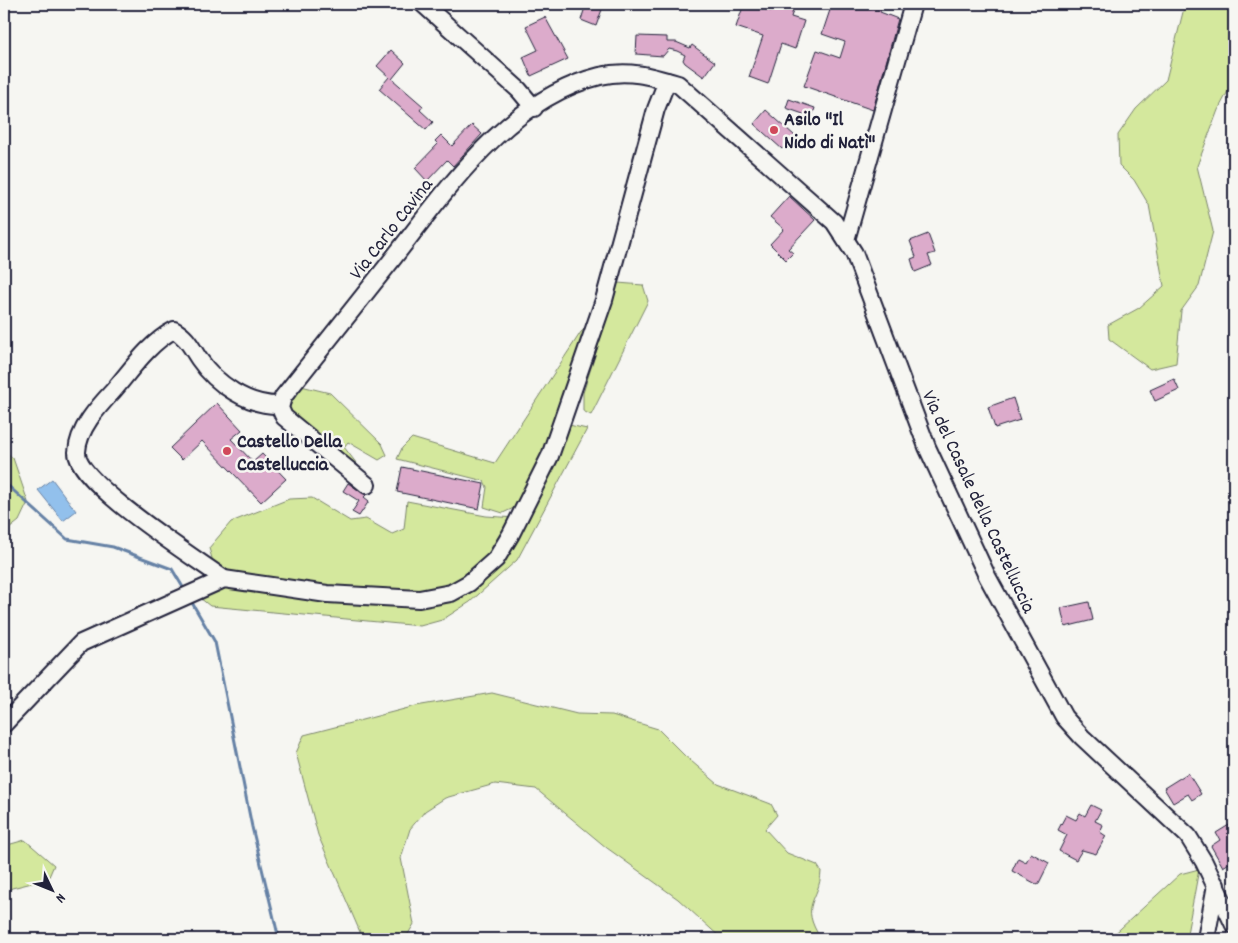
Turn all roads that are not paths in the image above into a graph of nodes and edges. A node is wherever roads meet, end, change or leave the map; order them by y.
1 (423, 4) edge
2 (913, 4) edge
3 (667, 81) junction
4 (534, 108) junction
5 (846, 240) junction
6 (280, 405) junction
7 (367, 485) dead end
8 (224, 579) junction
9 (4, 724) edge
10 (1216, 885) junction
11 (1234, 926) edge
12 (1206, 939) edge

1 - 4 street
2 - 5 street
3 - 4 street, Via Carlo Cavina
3 - 5 street, Via del Casale della Castelluccia
3 - 8 street
4 - 6 street, Via Carlo Cavina
5 - 10 street, Via del Casale della Castelluccia
6 - 7 street
6 - 8 street
8 - 9 street
10 - 11 street, Via del Casale della Castelluccia
10 - 12 street

